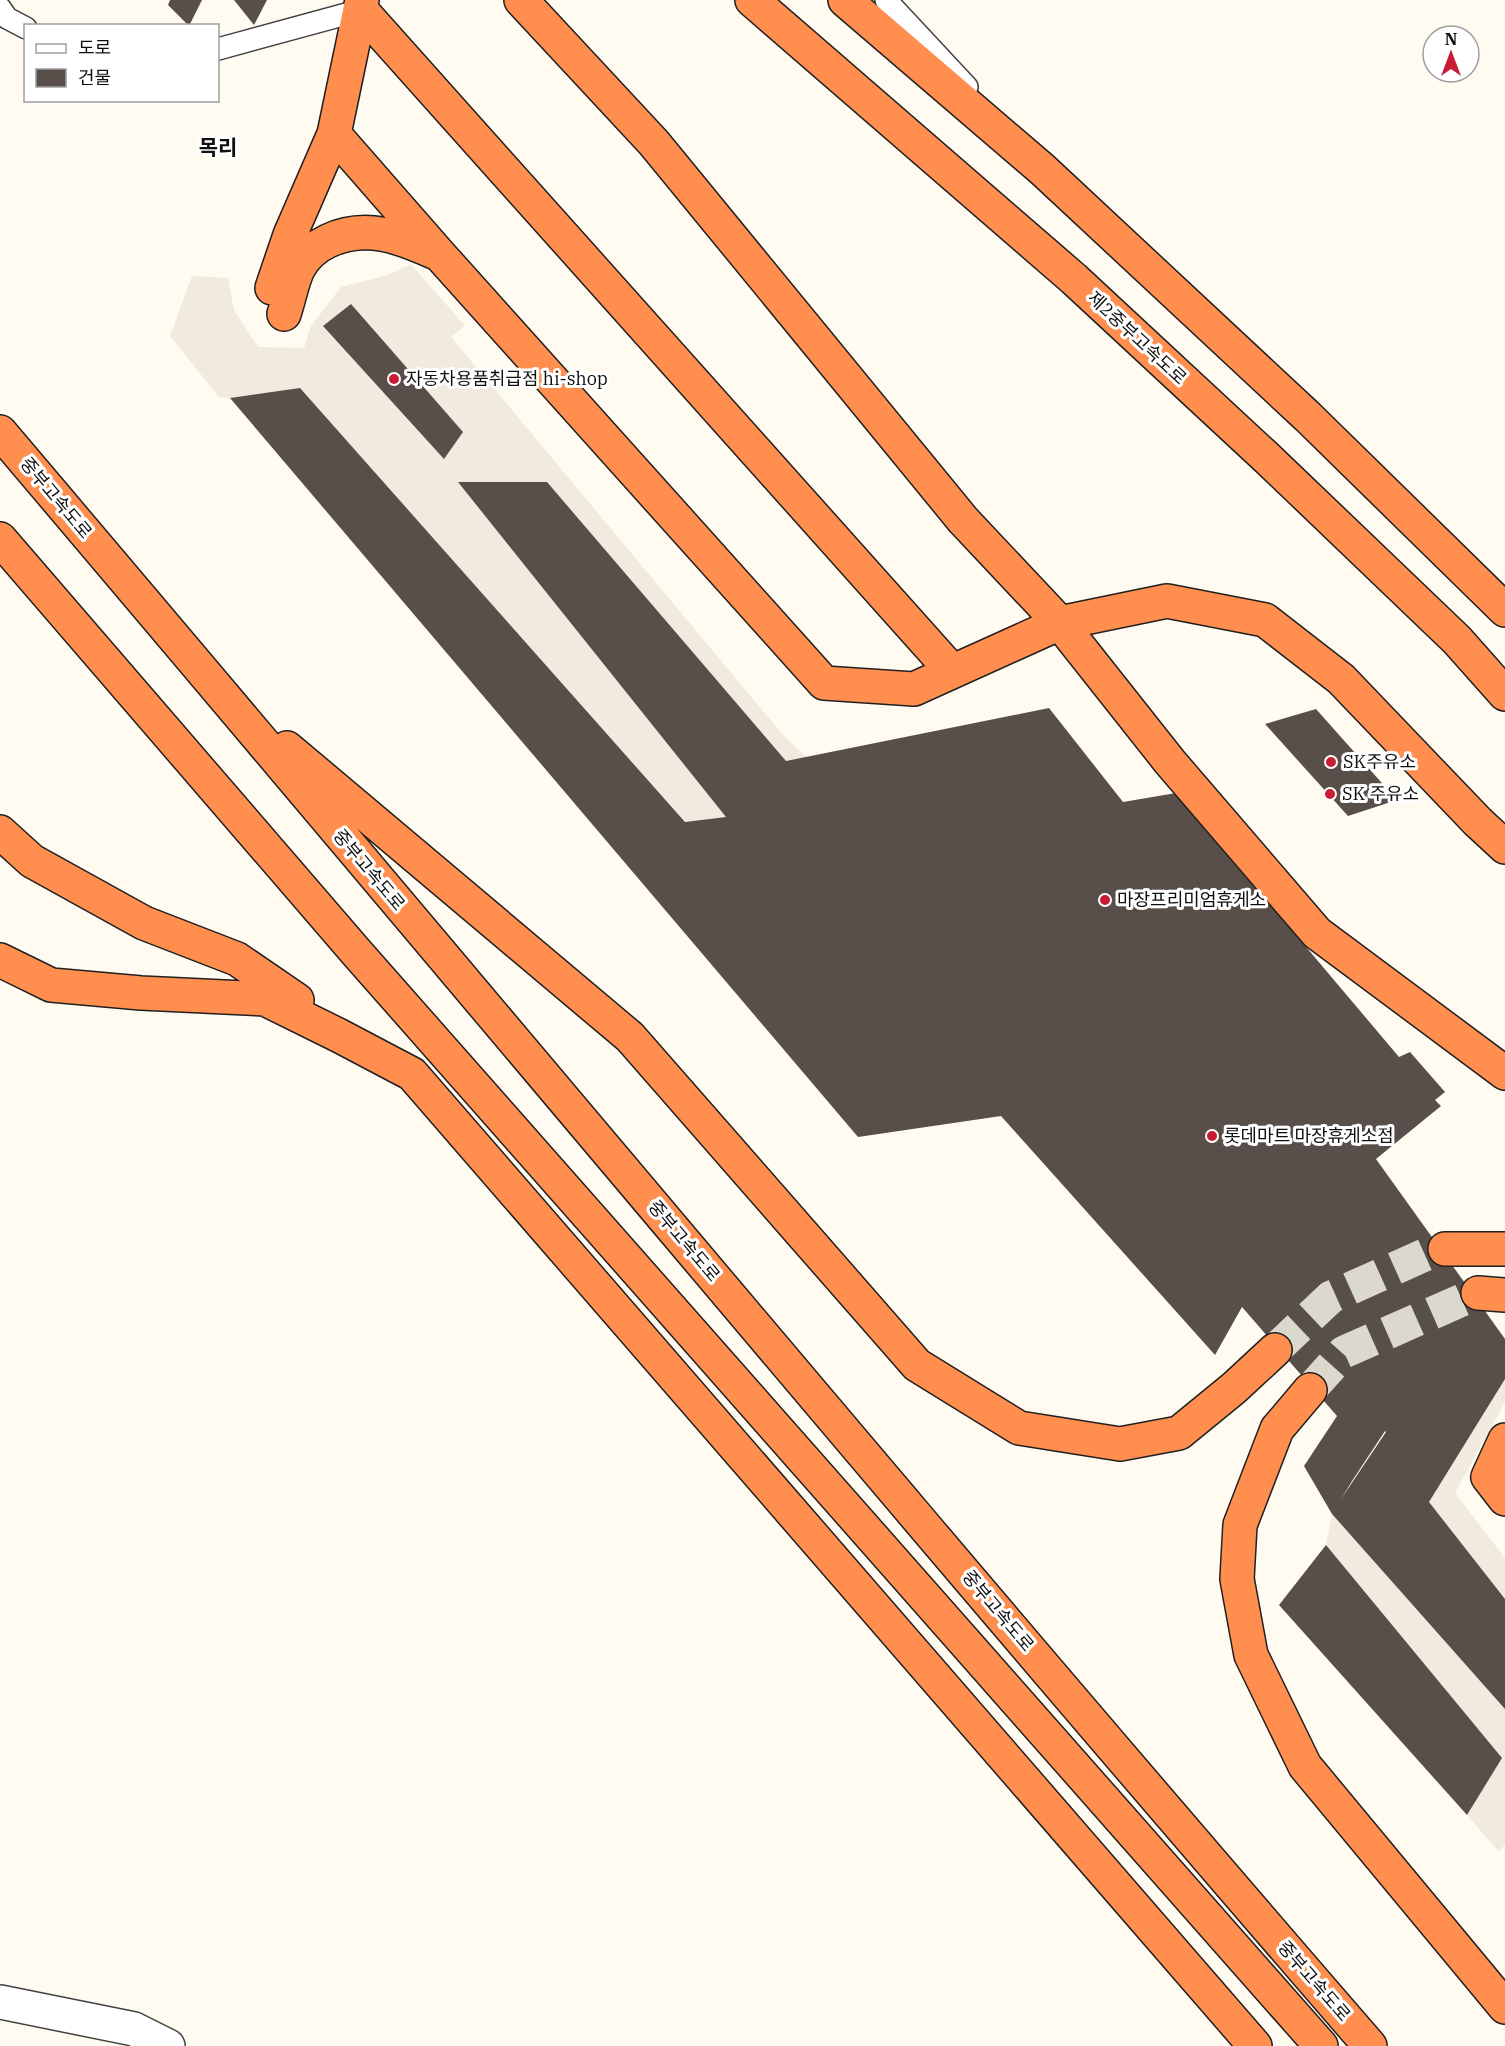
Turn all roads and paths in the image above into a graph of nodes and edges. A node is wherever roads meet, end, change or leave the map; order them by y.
1 (521, 0) edge
2 (752, 0) edge
3 (845, 0) edge
4 (886, 0) edge
5 (362, 5) edge
6 (0, 8) edge
7 (24, 27) edge
8 (219, 49) edge
9 (334, 134) junction
10 (1042, 169) junction
11 (439, 254) junction
12 (0, 432) edge
13 (0, 539) edge
14 (1505, 610) edge
15 (1060, 623) junction
16 (952, 671) junction
17 (221, 692) junction
18 (1505, 694) edge
19 (0, 832) edge
20 (1505, 847) edge
21 (0, 960) edge
22 (393, 1064) junction
23 (1505, 1074) edge
24 (1445, 1250) tunnel mouth
25 (1505, 1250) edge
26 (1275, 1350) tunnel mouth
27 (1310, 1390) tunnel mouth
28 (1505, 1440) edge
29 (1505, 1499) edge
30 (0, 2002) edge
31 (1505, 2007) edge
32 (168, 2046) edge
33 (1255, 2046) edge
34 (1321, 2046) edge
35 (1370, 2046) edge

1 - 15 highway
2 - 18 highway, 제2중부고속도로
3 - 10 highway
4 - 10 lane
5 - 8 lane
5 - 9 highway
5 - 16 highway
6 - 7 lane
9 - 11 highway
9 - 11 highway
10 - 14 highway
11 - 16 highway
12 - 17 highway, 중부고속도로
13 - 34 highway, 중부고속도로
15 - 16 highway
15 - 20 highway
15 - 23 highway
17 - 26 highway
17 - 35 highway, 중부고속도로
19 - 22 highway
21 - 22 highway
22 - 33 highway
24 - 25 highway
27 - 31 highway
28 - 29 highway
30 - 32 street

